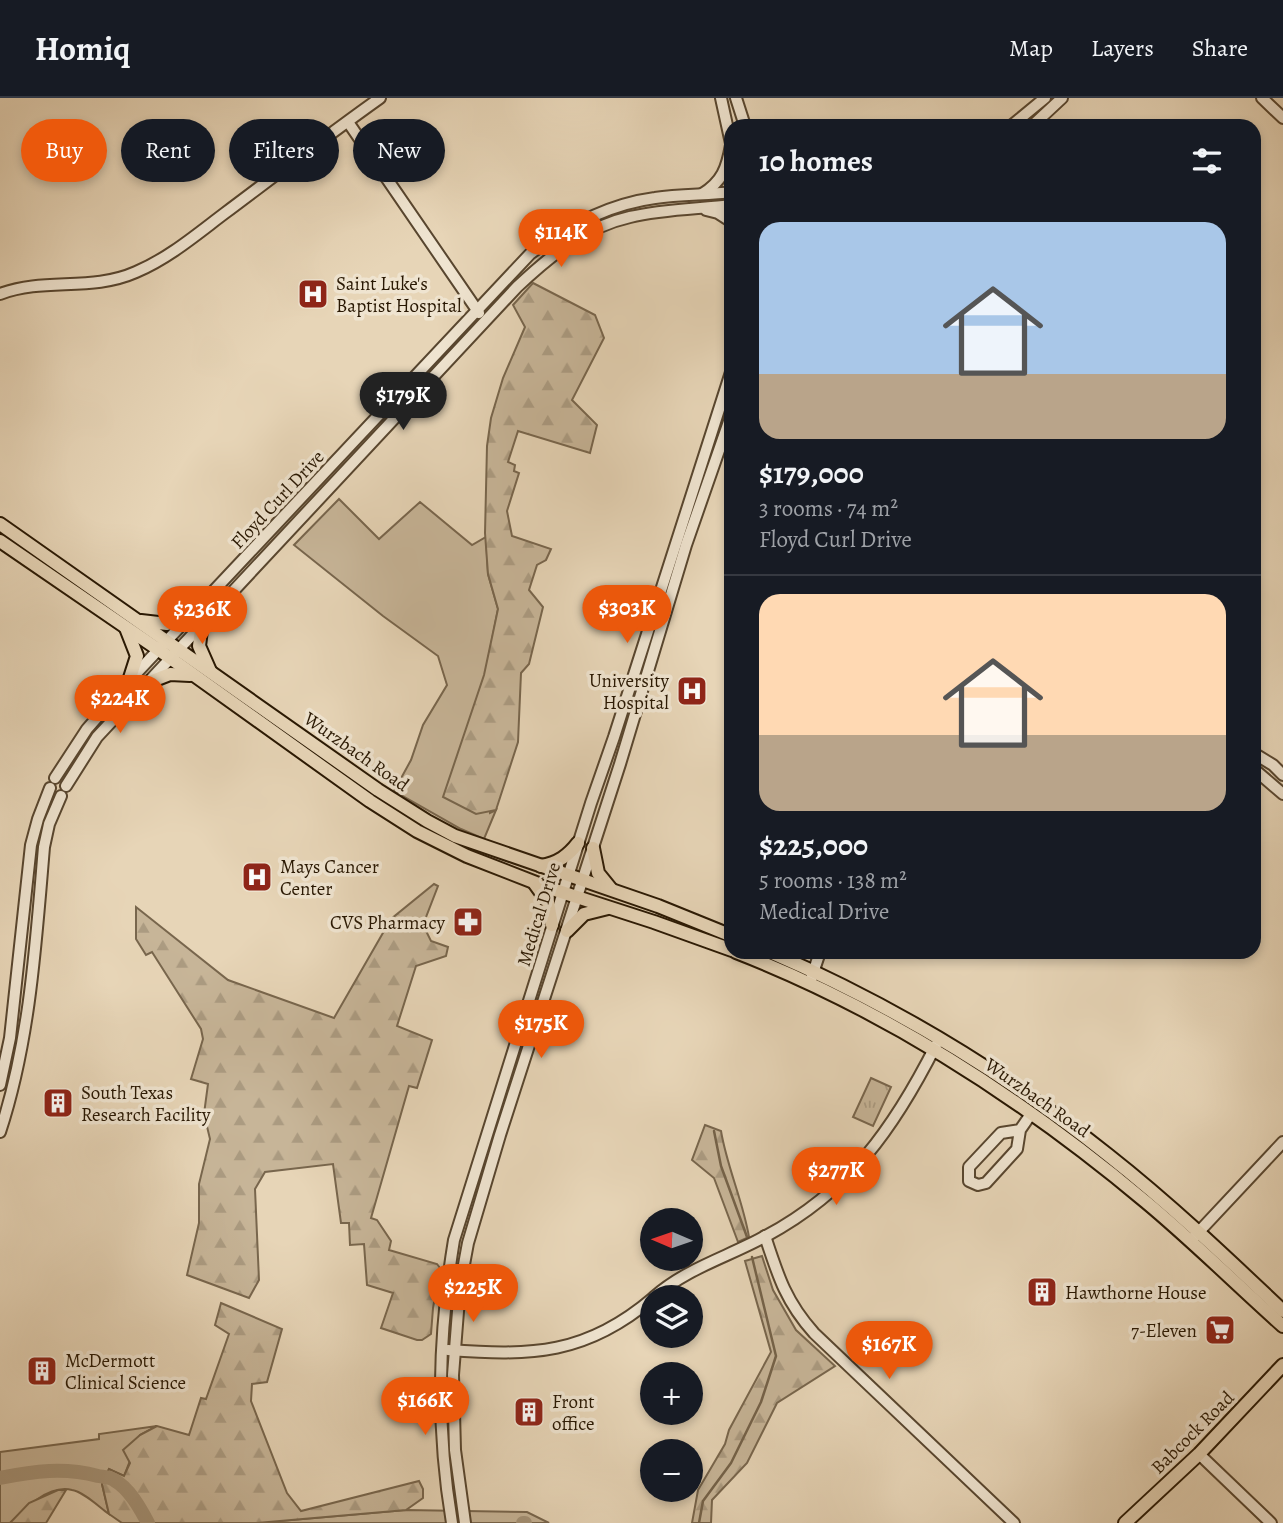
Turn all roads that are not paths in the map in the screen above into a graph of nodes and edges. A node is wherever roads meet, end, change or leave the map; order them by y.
1 (380, 98) edge
2 (721, 98) edge
3 (736, 98) edge
4 (1045, 98) edge
5 (1062, 98) edge
6 (1262, 98) edge
7 (1283, 118) edge
8 (725, 119) edge
9 (743, 119) edge
10 (1019, 119) edge
11 (1040, 119) edge
12 (348, 122) junction
13 (724, 172) edge
14 (724, 193) edge
15 (698, 196) junction
16 (724, 206) edge
17 (700, 209) junction
18 (724, 217) edge
19 (547, 242) junction
20 (554, 254) junction
21 (0, 294) edge
22 (477, 310) junction
23 (485, 321) junction
24 (724, 394) edge
25 (715, 422) junction
26 (724, 425) edge
27 (724, 435) edge
28 (0, 524) edge
29 (0, 541) edge
30 (189, 618) junction
31 (202, 622) junction
32 (131, 624) junction
33 (168, 650) junction
34 (210, 671) junction
35 (194, 676) junction
36 (130, 681) junction
37 (147, 683) junction
38 (1261, 758) edge
39 (1261, 775) edge
40 (1283, 775) edge
41 (1283, 794) edge
42 (38, 819) junction
43 (49, 824) junction
44 (578, 843) junction
45 (593, 848) junction
46 (538, 866) junction
47 (568, 876) junction
48 (583, 881) junction
49 (532, 882) junction
50 (611, 890) junction
51 (563, 892) junction
52 (578, 897) junction
53 (612, 908) junction
54 (552, 925) junction
55 (567, 931) junction
56 (724, 933) edge
57 (724, 947) edge
58 (756, 959) edge
59 (781, 959) edge
60 (818, 959) edge
61 (17, 977) junction
62 (30, 979) junction
63 (811, 979) junction
64 (936, 1045) junction
65 (0, 1085) edge
66 (1031, 1114) junction
67 (1020, 1130) junction
68 (0, 1132) edge
69 (1283, 1142) edge
70 (1199, 1231) junction
71 (765, 1236) junction
72 (1189, 1241) junction
73 (671, 1285) edge
74 (640, 1307) edge
75 (1283, 1311) edge
76 (1283, 1326) edge
77 (442, 1349) junction
78 (455, 1350) junction
79 (1283, 1366) edge
80 (1199, 1454) junction
81 (452, 1523) edge
82 (465, 1523) edge
83 (1014, 1523) edge
84 (1125, 1523) edge
85 (1271, 1523) edge

1 - 12 street
2 - 8 street
3 - 9 street
4 - 10 street
5 - 11 street
6 - 7 street
12 - 21 street
12 - 22 street
13 - 15 street
14 - 15 street, Floyd Curl Drive
15 - 19 street, Floyd Curl Drive
16 - 17 street, Floyd Curl Drive
17 - 18 street
17 - 20 street, Floyd Curl Drive
19 - 20 street
19 - 22 street, Floyd Curl Drive
20 - 23 street, Floyd Curl Drive
22 - 23 street
22 - 30 street, Floyd Curl Drive
23 - 31 street, Floyd Curl Drive
24 - 25 street, Medical Drive
25 - 26 street
25 - 44 street, Medical Drive
27 - 45 street, Medical Drive
28 - 32 main road, Wurzbach Road
29 - 32 main road, Wurzbach Road
30 - 32 main road
30 - 33 street, Floyd Curl Drive
31 - 33 street, Floyd Curl Drive
31 - 34 main road
32 - 33 main road, Wurzbach Road
32 - 36 main road
33 - 34 main road, Wurzbach Road
33 - 35 main road, Wurzbach Road
33 - 36 street, Floyd Curl Drive
33 - 37 street, Floyd Curl Drive
34 - 46 main road, Wurzbach Road
35 - 37 main road
35 - 49 main road, Wurzbach Road
36 - 42 street, Floyd Curl Drive
37 - 43 street, Floyd Curl Drive
38 - 40 street
39 - 41 street
42 - 43 street
42 - 61 street, Floyd Curl Drive
43 - 62 street, Floyd Curl Drive
44 - 46 main road
44 - 47 street, Medical Drive
45 - 48 street, Medical Drive
45 - 50 main road
46 - 47 main road, Wurzbach Road
47 - 48 main road, Wurzbach Road
47 - 51 street, Medical Drive
48 - 50 main road, Wurzbach Road
48 - 52 street, Medical Drive
49 - 51 main road, Wurzbach Road
49 - 54 main road
50 - 56 main road, Wurzbach Road
51 - 52 main road, Wurzbach Road
51 - 54 street, Medical Drive
52 - 53 main road, Wurzbach Road
52 - 55 street, Medical Drive
53 - 55 main road
53 - 57 main road, Wurzbach Road
54 - 77 street, Medical Drive
55 - 78 street, Medical Drive
58 - 63 main road, Wurzbach Road
59 - 63 main road, Wurzbach Road
60 - 63 street
61 - 62 street
61 - 65 street, Floyd Curl Drive
62 - 68 street, Floyd Curl Drive
63 - 64 main road, Wurzbach Road
64 - 66 main road, Wurzbach Road
64 - 70 main road, Wurzbach Road
64 - 71 street
66 - 67 street
66 - 72 main road, Wurzbach Road
67 - 67 street
69 - 70 street
70 - 72 street
70 - 75 main road, Wurzbach Road
71 - 73 street
71 - 83 street
72 - 76 main road, Wurzbach Road
74 - 78 street
77 - 78 street
77 - 81 street, Medical Drive
78 - 82 street, Medical Drive
79 - 80 main road, Babcock Road
80 - 84 main road, Babcock Road
80 - 85 street

